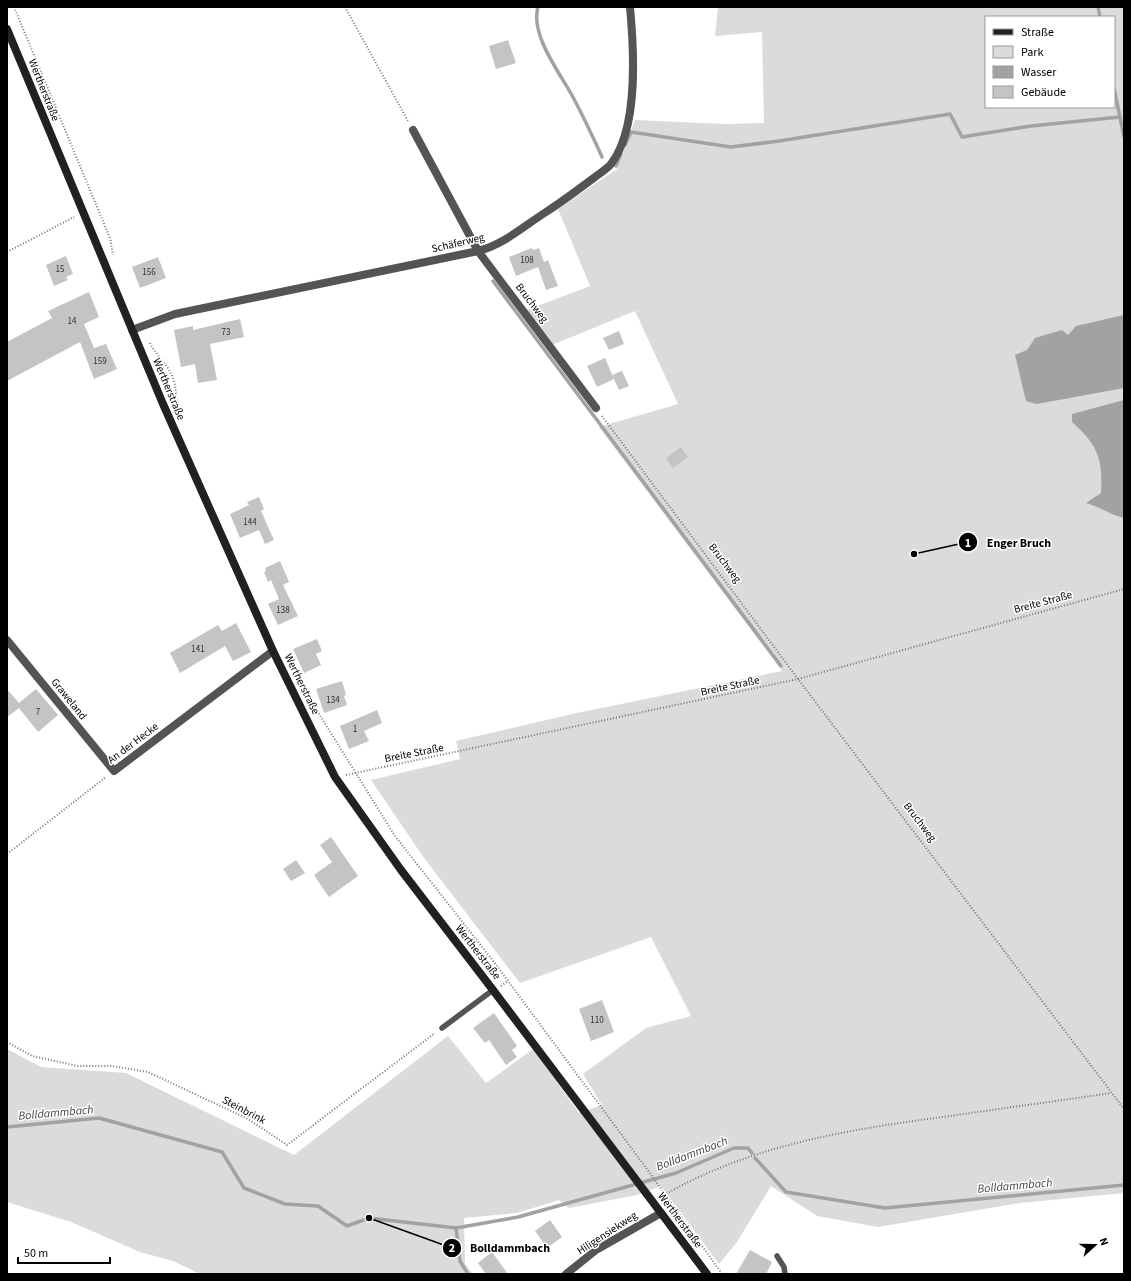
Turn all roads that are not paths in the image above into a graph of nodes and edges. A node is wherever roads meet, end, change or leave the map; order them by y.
1 (630, 7) edge
2 (7, 29) edge
3 (413, 130) road end
4 (478, 251) junction
5 (132, 330) junction
6 (596, 408) road end
7 (7, 640) edge
8 (273, 651) junction
9 (114, 772) joint
10 (493, 990) junction
11 (442, 1028) road end
12 (662, 1213) junction
13 (777, 1256) dead end
14 (566, 1274) edge
15 (707, 1274) edge
16 (785, 1274) edge

1 - 4 street, Schäferweg
2 - 5 main road, Wertherstraße
3 - 4 street, Bruchweg
4 - 5 street, Schäferweg
4 - 6 street, Bruchweg
5 - 8 main road, Wertherstraße
7 - 9 street, Graweland
8 - 9 street, An der Hecke
8 - 10 main road, Wertherstraße
10 - 11 lane
10 - 12 main road, Wertherstraße
12 - 14 street, Hiligensiekweg
12 - 15 main road, Wertherstraße
13 - 16 lane

